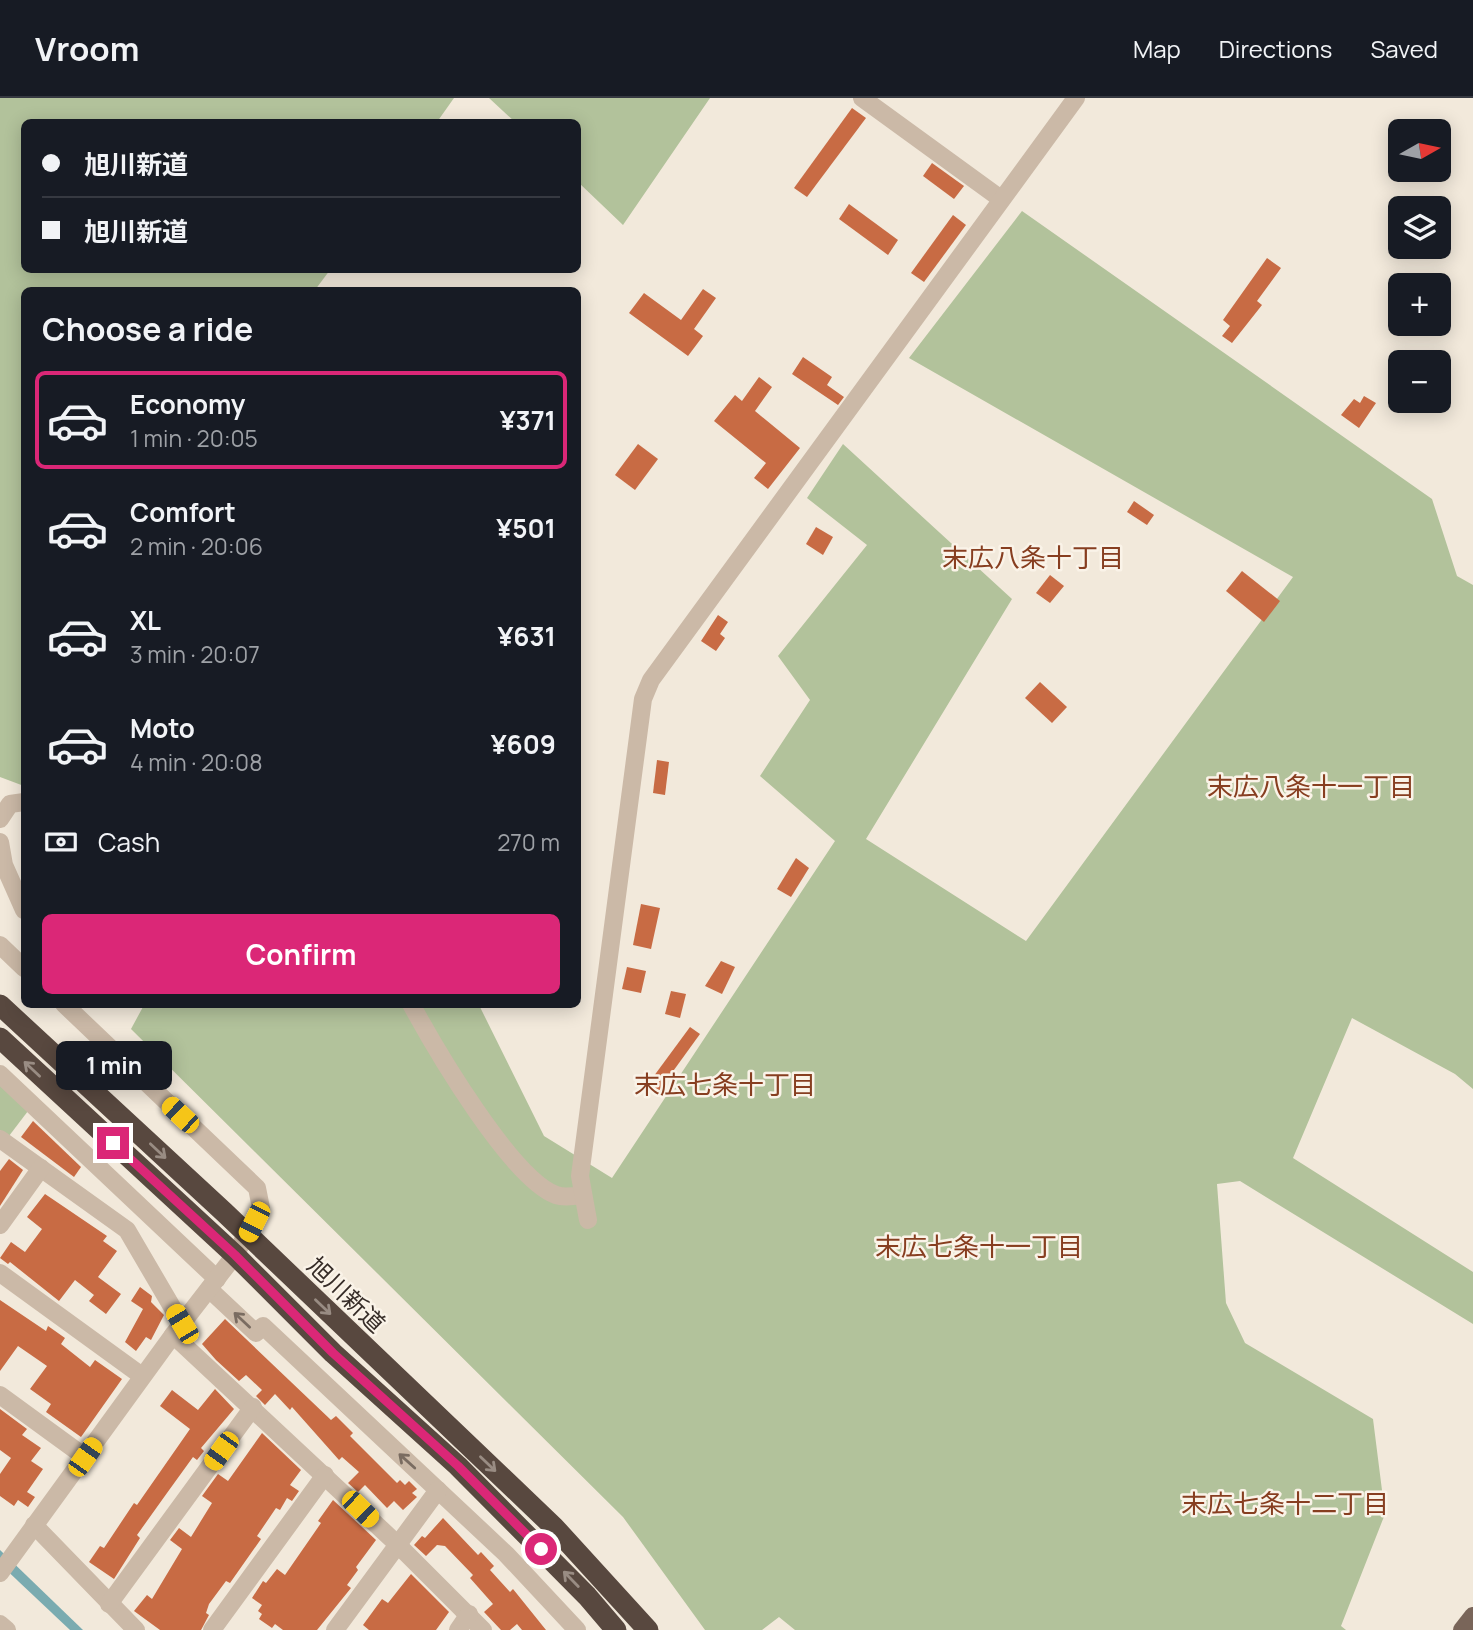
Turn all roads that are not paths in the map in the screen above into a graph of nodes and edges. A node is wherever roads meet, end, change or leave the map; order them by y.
1 (862, 98) edge
2 (1076, 98) edge
3 (1001, 199) junction
4 (21, 802) edge
5 (0, 819) edge
6 (0, 842) edge
7 (21, 903) edge
8 (0, 945) edge
9 (21, 965) edge
10 (0, 1005) edge
11 (68, 1008) edge
12 (413, 1008) edge
13 (0, 1038) edge
14 (0, 1074) edge
15 (0, 1139) edge
16 (41, 1168) junction
17 (583, 1195) junction
18 (588, 1220) dead end
19 (0, 1225) edge
20 (247, 1235) junction
21 (235, 1255) junction
22 (0, 1273) edge
23 (213, 1284) junction
24 (178, 1329) junction
25 (333, 1353) junction
26 (142, 1376) junction
27 (318, 1380) junction
28 (0, 1395) edge
29 (253, 1407) junction
30 (85, 1457) junction
31 (325, 1475) junction
32 (438, 1490) junction
33 (34, 1525) junction
34 (526, 1533) junction
35 (397, 1543) junction
36 (506, 1554) junction
37 (0, 1573) edge
38 (109, 1604) junction
39 (469, 1614) junction
40 (1473, 1616) edge
41 (0, 1624) edge
42 (7, 1630) edge
43 (136, 1630) edge
44 (212, 1630) edge
45 (335, 1630) edge
46 (458, 1630) edge
47 (483, 1630) edge
48 (577, 1630) edge
49 (616, 1630) edge
50 (648, 1630) edge
51 (1462, 1630) edge

1 - 3 street
2 - 3 street
3 - 17 street
4 - 5 street
6 - 7 street
8 - 9 street
10 -> 20 highway, 旭川新道
11 - 20 street
12 - 17 street
21 -> 13 highway, 旭川新道
14 - 23 street
15 - 16 street
16 - 19 street
16 - 24 street
17 - 18 street
20 - 21 street
20 -> 50 highway, 旭川新道
21 - 23 street
21 - 25 highway, 旭川新道
22 - 26 street
23 - 24 street
27 -> 23 street
24 - 26 street
24 - 29 street
25 - 27 street
25 - 34 highway, 旭川新道
26 - 30 street
32 -> 27 street
28 - 30 street
29 - 31 street
29 - 38 street
30 - 33 street
31 - 35 street
31 - 44 street
32 - 35 street
32 - 36 street
33 - 37 street
33 - 38 street
34 - 36 street
49 -> 34 highway, 旭川新道
35 - 39 street
35 - 45 street
36 - 48 street
38 - 43 street
39 - 46 street
39 - 47 street
40 - 51 main road
41 - 42 street

